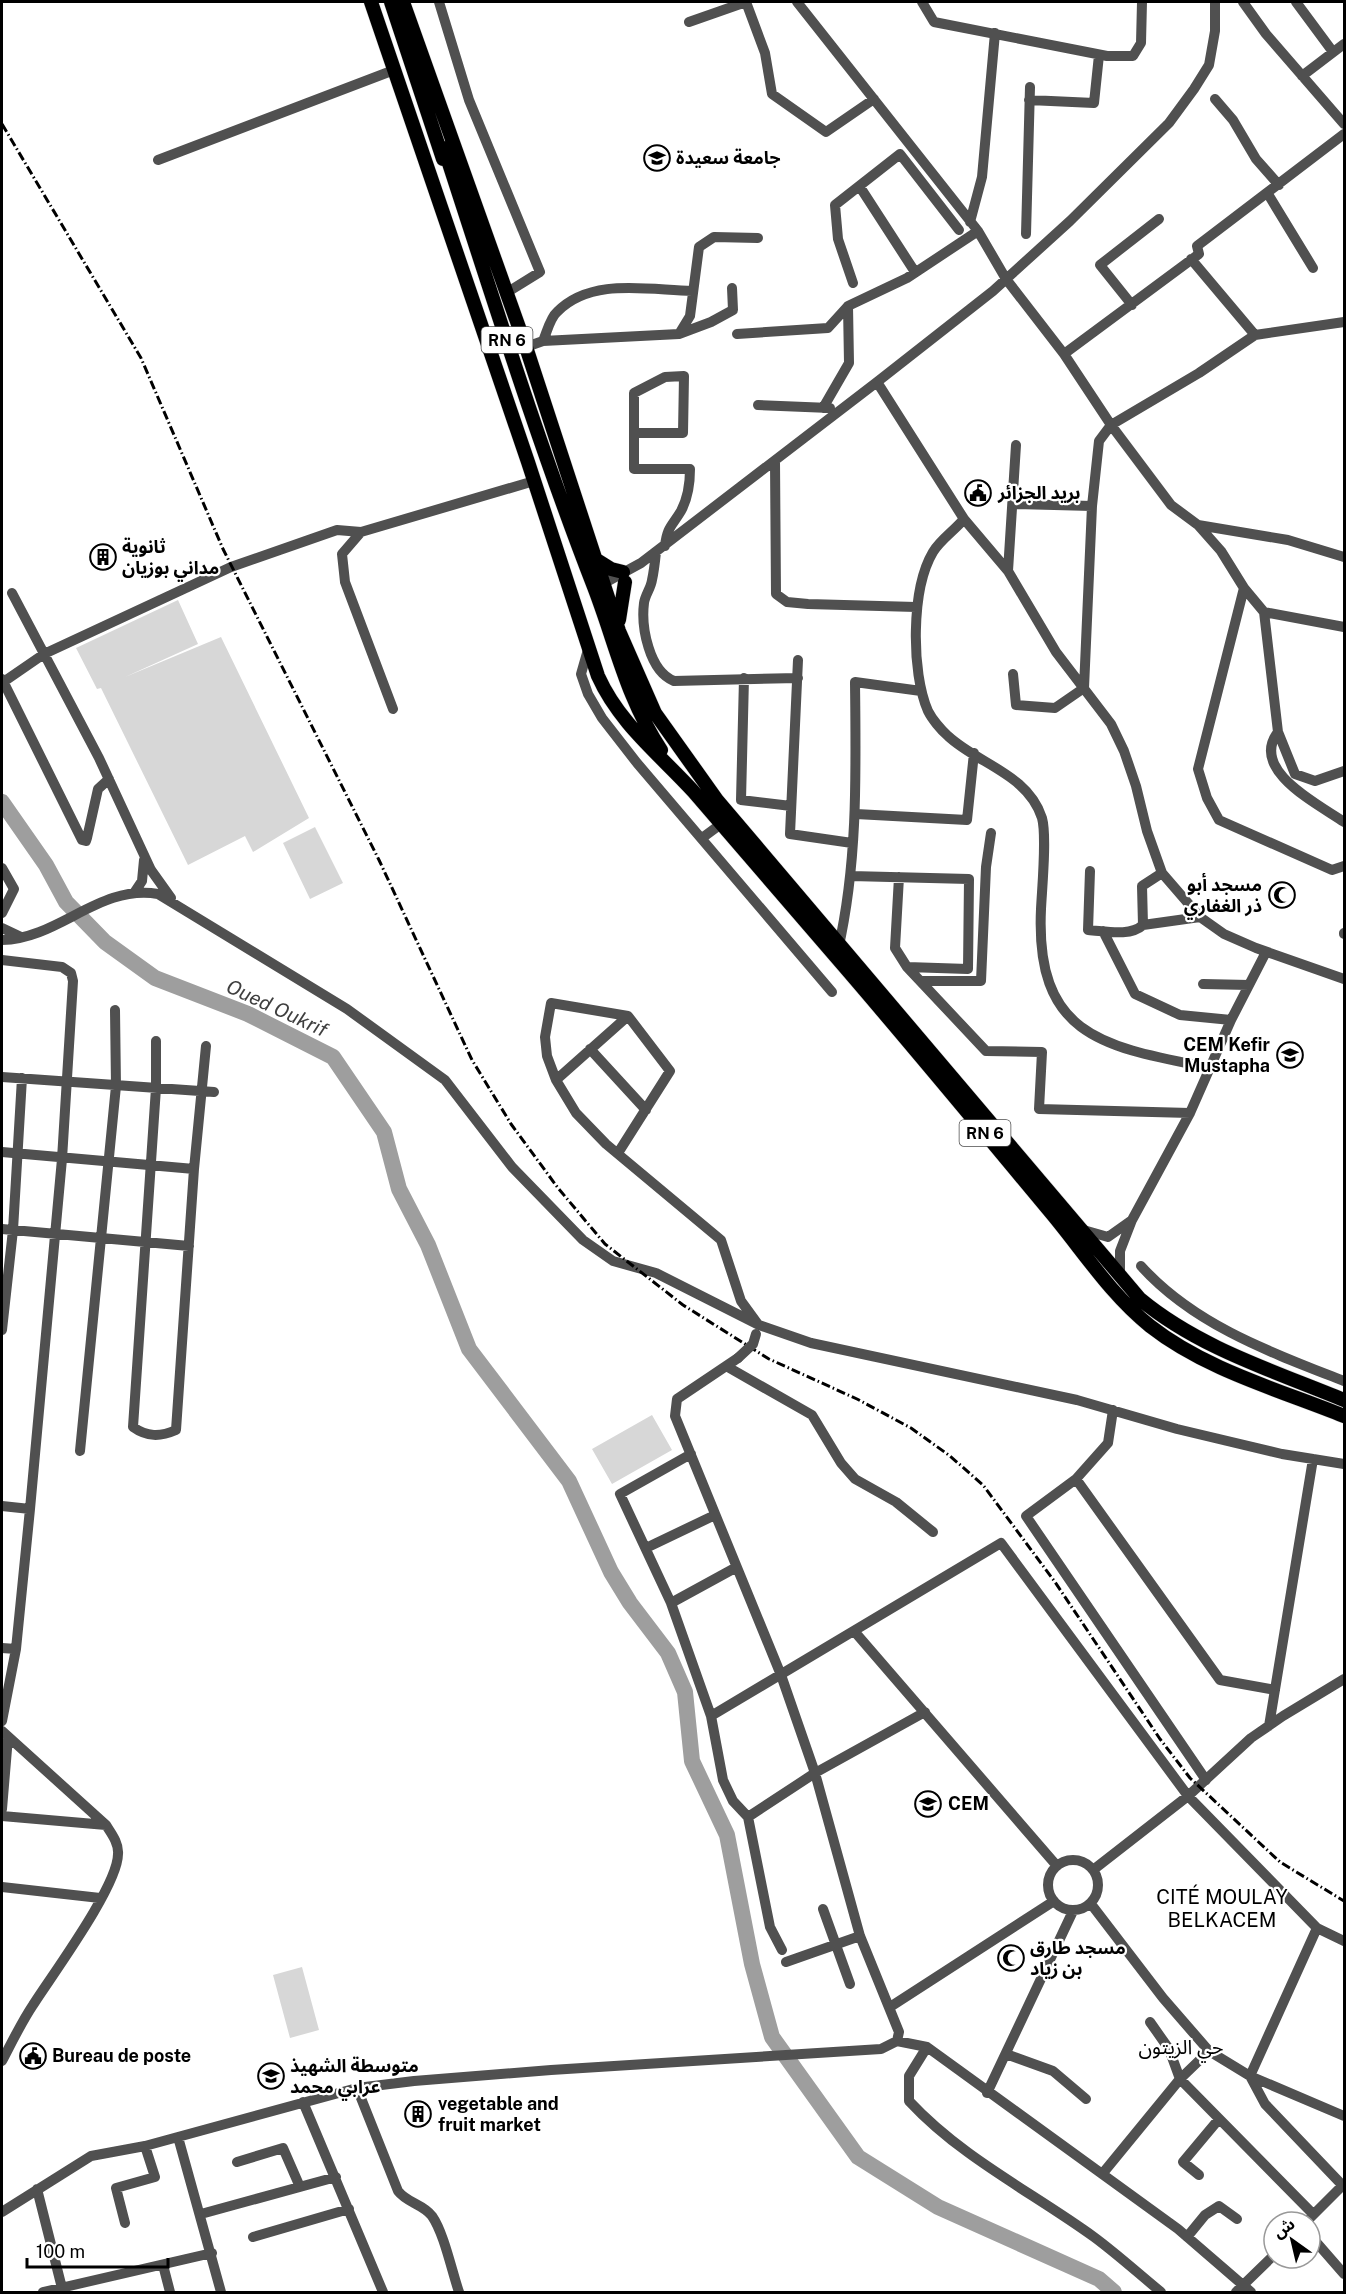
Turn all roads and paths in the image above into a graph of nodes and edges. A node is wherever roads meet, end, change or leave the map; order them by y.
1 (371, 2) edge
2 (391, 2) edge
3 (398, 2) edge
4 (403, 2) edge
5 (411, 2) edge
6 (439, 2) edge
7 (746, 2) edge
8 (797, 2) edge
9 (922, 2) edge
10 (1142, 2) edge
11 (1215, 2) edge
12 (1243, 2) edge
13 (1296, 2) edge
14 (689, 22) dead end
15 (995, 33) junction
16 (1344, 44) edge
17 (1333, 52) junction
18 (1099, 55) junction
19 (394, 70) junction
20 (1302, 76) junction
21 (1030, 87) dead end
22 (874, 99) junction
23 (1215, 99) dead end
24 (1029, 100) junction
25 (1344, 124) edge
26 (1344, 134) edge
27 (158, 160) dead end
28 (1279, 185) junction
29 (860, 187) junction
30 (1268, 194) junction
31 (1159, 219) dead end
32 (970, 222) junction
33 (959, 230) dead end
34 (978, 231) junction
35 (1026, 234) dead end
36 (758, 237) dead end
37 (483, 246) junction
38 (1191, 259) junction
39 (1313, 268) dead end
40 (915, 272) junction
41 (1006, 279) junction
42 (853, 283) dead end
43 (732, 288) dead end
44 (692, 291) junction
45 (506, 293) junction
46 (1132, 305) junction
47 (848, 306) junction
48 (1344, 322) edge
49 (679, 333) junction
50 (737, 334) dead end
51 (1255, 335) junction
52 (543, 341) junction
53 (526, 347) junction
54 (1064, 354) junction
55 (876, 382) junction
56 (758, 405) dead end
57 (823, 408) junction
58 (842, 409) junction
59 (1111, 426) junction
60 (634, 433) junction
61 (1016, 445) dead end
62 (775, 461) junction
63 (534, 481) junction
64 (1013, 504) junction
65 (1092, 506) junction
66 (964, 519) junction
67 (1198, 525) junction
68 (361, 532) junction
69 (660, 549) junction
70 (1344, 557) edge
71 (595, 559) junction
72 (1008, 571) junction
73 (624, 577) junction
74 (1244, 588) junction
75 (601, 591) junction
76 (12, 593) dead end
77 (916, 607) junction
78 (1264, 612) junction
79 (1344, 627) edge
80 (619, 631) junction
81 (589, 646) junction
82 (44, 654) junction
83 (798, 660) dead end
84 (594, 663) junction
85 (1013, 674) dead end
86 (622, 676) junction
87 (744, 678) junction
88 (798, 678) junction
89 (2, 682) edge
90 (640, 684) junction
91 (1084, 688) junction
92 (921, 691) junction
93 (393, 709) dead end
94 (1278, 732) junction
95 (974, 753) junction
96 (1344, 771) edge
97 (679, 777) junction
98 (109, 779) junction
99 (791, 806) junction
100 (856, 814) junction
101 (1344, 822) edge
102 (721, 824) junction
103 (991, 833) dead end
104 (702, 838) junction
105 (852, 843) junction
106 (144, 854) junction
107 (1344, 866) edge
108 (2, 868) edge
109 (1090, 871) dead end
110 (1162, 873) junction
111 (851, 876) junction
112 (899, 877) junction
113 (134, 893) junction
114 (6, 898) edge
115 (173, 901) junction
116 (2, 913) edge
117 (1200, 917) junction
118 (1143, 925) junction
119 (2, 928) edge
120 (1103, 931) junction
121 (22, 937) junction
122 (2, 940) edge
123 (831, 940) junction
124 (1266, 952) junction
125 (2, 960) edge
126 (907, 967) junction
127 (1344, 979) edge
128 (921, 981) junction
129 (1203, 984) dead end
130 (1249, 985) junction
131 (832, 992) dead end
132 (115, 1010) dead end
133 (628, 1016) junction
134 (1231, 1020) junction
135 (156, 1041) dead end
136 (206, 1046) dead end
137 (590, 1049) junction
138 (1211, 1068) junction
139 (2, 1077) edge
140 (22, 1078) junction
141 (556, 1080) junction
142 (66, 1082) junction
143 (116, 1086) junction
144 (156, 1088) junction
145 (208, 1091) junction
146 (646, 1110) junction
147 (1190, 1113) junction
148 (2, 1152) edge
149 (19, 1153) junction
150 (618, 1153) junction
151 (62, 1159) junction
152 (109, 1161) junction
153 (149, 1167) junction
154 (194, 1169) junction
155 (1132, 1221) junction
156 (7, 1229) edge
157 (1080, 1229) junction
158 (55, 1234) junction
159 (1108, 1237) junction
160 (102, 1238) junction
161 (145, 1242) junction
162 (189, 1245) junction
163 (1120, 1251) junction
164 (1100, 1252) junction
165 (1089, 1261) junction
166 (1141, 1266) dead end
167 (1120, 1276) junction
168 (2, 1330) edge
169 (758, 1330) junction
170 (726, 1366) junction
171 (1344, 1381) edge
172 (1344, 1400) edge
173 (1113, 1410) junction
174 (1344, 1416) edge
175 (80, 1451) dead end
176 (691, 1454) junction
177 (1313, 1459) junction
178 (1344, 1464) edge
179 (1076, 1479) junction
180 (2, 1506) edge
181 (30, 1509) junction
182 (715, 1515) junction
183 (933, 1532) dead end
184 (646, 1548) junction
185 (735, 1568) junction
186 (671, 1603) junction
187 (854, 1631) junction
188 (2, 1648) edge
189 (16, 1649) junction
190 (781, 1675) junction
191 (1344, 1679) edge
192 (1275, 1690) junction
193 (925, 1712) junction
194 (711, 1716) junction
195 (2, 1721) edge
196 (1269, 1726) junction
197 (5, 1734) edge
198 (814, 1773) junction
199 (1206, 1780) junction
200 (1188, 1796) junction
201 (2, 1809) edge
202 (2, 1816) edge
203 (748, 1817) junction
204 (105, 1825) junction
205 (1057, 1866) junction
206 (1093, 1870) junction
207 (2, 1887) edge
208 (100, 1898) junction
209 (1054, 1901) junction
210 (1090, 1905) junction
211 (823, 1909) dead end
212 (1073, 1911) junction
213 (1317, 1928) junction
214 (860, 1936) junction
215 (1344, 1941) edge
216 (836, 1946) junction
217 (782, 1950) dead end
218 (786, 1962) dead end
219 (850, 1984) dead end
220 (890, 2007) junction
221 (1150, 2022) dead end
222 (897, 2041) junction
223 (927, 2047) junction
224 (1209, 2051) junction
225 (1006, 2054) junction
226 (2, 2061) edge
227 (1250, 2076) junction
228 (1179, 2079) junction
229 (357, 2088) junction
230 (987, 2093) junction
231 (1086, 2099) dead end
232 (303, 2102) junction
233 (1344, 2116) edge
234 (1219, 2119) junction
235 (178, 2137) junction
236 (145, 2146) junction
237 (237, 2162) dead end
238 (1102, 2173) junction
239 (1199, 2175) dead end
240 (336, 2178) junction
241 (1344, 2186) edge
242 (300, 2187) junction
243 (37, 2189) junction
244 (349, 2209) junction
245 (1303, 2210) edge
246 (1318, 2210) edge
247 (2, 2212) edge
248 (201, 2214) junction
249 (1237, 2219) dead end
250 (125, 2223) dead end
251 (253, 2237) dead end
252 (1187, 2237) junction
253 (1322, 2249) edge
254 (212, 2253) junction
255 (163, 2265) junction
256 (1262, 2270) edge
257 (1344, 2274) edge
258 (1248, 2288) edge
259 (62, 2290) edge
260 (43, 2292) edge
261 (170, 2292) edge
262 (221, 2292) edge
263 (383, 2292) edge
264 (459, 2292) edge
265 (1161, 2292) edge
266 (1236, 2292) edge

1 - 19 main road
2 - 37 main road, RN 6
3 - 37 main road, RN 6
4 - 37 main road, RN 6
5 - 37 main road, RN 6
6 - 45 street
7 - 14 street
7 - 22 street
8 - 22 street
9 - 15 street
10 - 18 street
11 - 41 street
12 - 20 street
13 - 17 street
15 - 18 street
15 - 32 street
16 - 17 street
17 - 20 street
18 - 24 street
19 - 27 street
19 - 63 main road
20 - 25 street
21 - 24 street
22 - 32 street
23 - 28 street
24 - 35 street
26 - 28 street
28 - 30 street
29 - 33 street
29 - 40 street
29 - 42 street
30 - 38 street
30 - 39 street
31 - 46 street
32 - 34 street
34 - 40 street
34 - 41 street
36 - 44 street
37 - 45 main road, RN 6
37 - 75 main road, RN 6
38 - 46 street
38 - 51 street
40 - 47 street
41 - 54 street
41 - 55 street
43 - 49 street
44 - 49 street
44 - 52 street
45 - 53 main road, RN 6
46 - 54 street
47 - 50 street
47 - 57 street
48 - 51 street
49 - 52 street
51 - 59 street
52 - 53 street
53 - 71 main road, RN 6
54 - 59 street
55 - 58 street
55 - 66 street
56 - 57 street
57 - 58 street
58 - 62 street
59 - 65 street
59 - 67 street
60 - 60 street
60 - 69 street
61 - 64 street
62 - 69 street
62 - 77 street
63 - 68 street
63 - 81 main road
64 - 65 street
64 - 72 street
65 - 91 street
66 - 72 street
66 - 77 street
67 - 70 street
67 - 74 street
68 - 82 street
68 - 93 street
69 - 73 street
69 - 87 street
71 - 73 main road
71 - 75 main road, RN 6
72 - 91 street
73 - 75 street
73 - 80 main road
74 - 78 street
74 - 107 street
75 - 80 main road, RN 6
75 - 86 main road, RN 6
76 - 82 street
77 - 92 street
78 - 79 street
78 - 94 street
80 - 90 main road, RN 6
81 - 84 main road
81 - 104 street
82 - 89 street
82 - 98 street
83 - 88 street
84 - 86 main road
84 - 97 main road
85 - 91 street
86 - 90 main road
86 - 97 main road, RN 6
87 - 88 street
87 - 99 street
88 - 99 street
89 - 98 street
90 - 123 main road, RN 6
91 - 110 street
92 - 95 street
92 - 100 street
94 - 96 street
94 - 101 street
95 - 100 street
95 - 138 street
97 - 102 main road, RN 6
98 - 106 street
99 - 105 street
100 - 105 street
102 - 104 street
102 - 123 main road, RN 6
103 - 128 street
104 - 131 street
105 - 111 street
106 - 113 street
106 - 115 street
108 - 114 street
109 - 120 street
110 - 117 street
110 - 118 street
111 - 112 street
111 - 123 street
112 - 126 street
112 - 126 street
113 - 115 street
113 - 121 street
114 - 116 street
115 - 169 street
117 - 118 street
117 - 124 street
118 - 120 street
119 - 121 street
120 - 134 street
121 - 122 street
123 - 157 main road, RN 6
123 - 165 main road, RN 6
124 - 127 street
124 - 130 street
125 - 142 street
126 - 128 street
128 - 147 street
129 - 130 street
130 - 134 street
132 - 143 street
133 - 137 street
133 - 141 street
133 - 146 street
134 - 138 street
135 - 144 street
136 - 145 street
137 - 141 street
137 - 146 street
138 - 147 street
139 - 140 street
140 - 142 street
140 - 149 street
141 - 150 street
142 - 143 street
142 - 151 street
143 - 144 street
143 - 152 street
144 - 145 street
144 - 153 street
145 - 154 street
146 - 150 street
147 - 155 street
148 - 149 street
149 - 151 street
149 - 156 street
150 - 169 street
151 - 152 street
151 - 158 street
152 - 153 street
152 - 160 street
153 - 154 street
153 - 161 street
154 - 162 street
155 - 159 street
155 - 163 street
156 - 158 street
156 - 168 street
157 - 159 street
157 - 164 main road, RN 6
158 - 160 street
158 - 181 street
159 - 164 street
160 - 161 street
160 - 175 street
161 - 162 street
161 - 162 street
163 - 164 street
163 - 167 street
164 - 165 street
164 - 167 main road, RN 6
165 - 174 main road, RN 6
166 - 171 street
167 - 172 main road, RN 6
169 - 170 street, bridge
169 - 173 street
170 - 176 street
170 - 183 street
173 - 177 street
173 - 179 street
176 - 182 street
176 - 184 street
177 - 178 street
177 - 192 street
179 - 192 street
179 - 199 street
180 - 181 street
181 - 189 street
182 - 184 street
182 - 185 street
184 - 186 street
185 - 186 street
185 - 190 street
186 - 194 street
187 - 190 street
187 - 193 street
187 - 200 street
188 - 189 street
189 - 195 street
190 - 194 street
190 - 198 street
191 - 196 street
192 - 196 street
193 - 198 street
193 - 205 street
194 - 203 street
196 - 199 street
197 - 201 street
197 - 204 street
198 - 203 street
198 - 214 street
199 - 200 street
200 - 206 street
200 - 213 street
202 - 204 street
203 - 217 street
204 - 208 street
205 - 206 street
205 - 209 street
206 - 210 street
207 - 208 street
208 - 226 street
209 - 212 street
209 - 220 street
210 - 212 street
210 - 224 street
211 - 216 street
212 - 225 street
213 - 215 street
213 - 227 street
214 - 216 street
214 - 220 street
216 - 218 street
216 - 219 street
220 - 222 street
221 - 228 street
222 - 223 street
222 - 229 street
223 - 230 street
223 - 265 street
224 - 227 street
224 - 228 street
225 - 230 street
225 - 231 street
227 - 233 street
227 - 241 street
228 - 234 street
228 - 238 street
229 - 232 street
229 - 264 street
230 - 238 street
232 - 235 street
232 - 240 street
234 - 239 street
234 - 245 street
235 - 236 street
235 - 248 street
236 - 243 street
236 - 250 street
237 - 242 street
238 - 252 street
240 - 242 street
240 - 244 street
241 - 246 street
242 - 248 street
243 - 247 street
243 - 259 street
244 - 251 street
244 - 263 street
248 - 254 street
249 - 252 street
252 - 258 street
253 - 257 street
254 - 255 street
254 - 262 street
255 - 259 street
255 - 261 street
256 - 258 street
258 - 266 street
259 - 260 street

